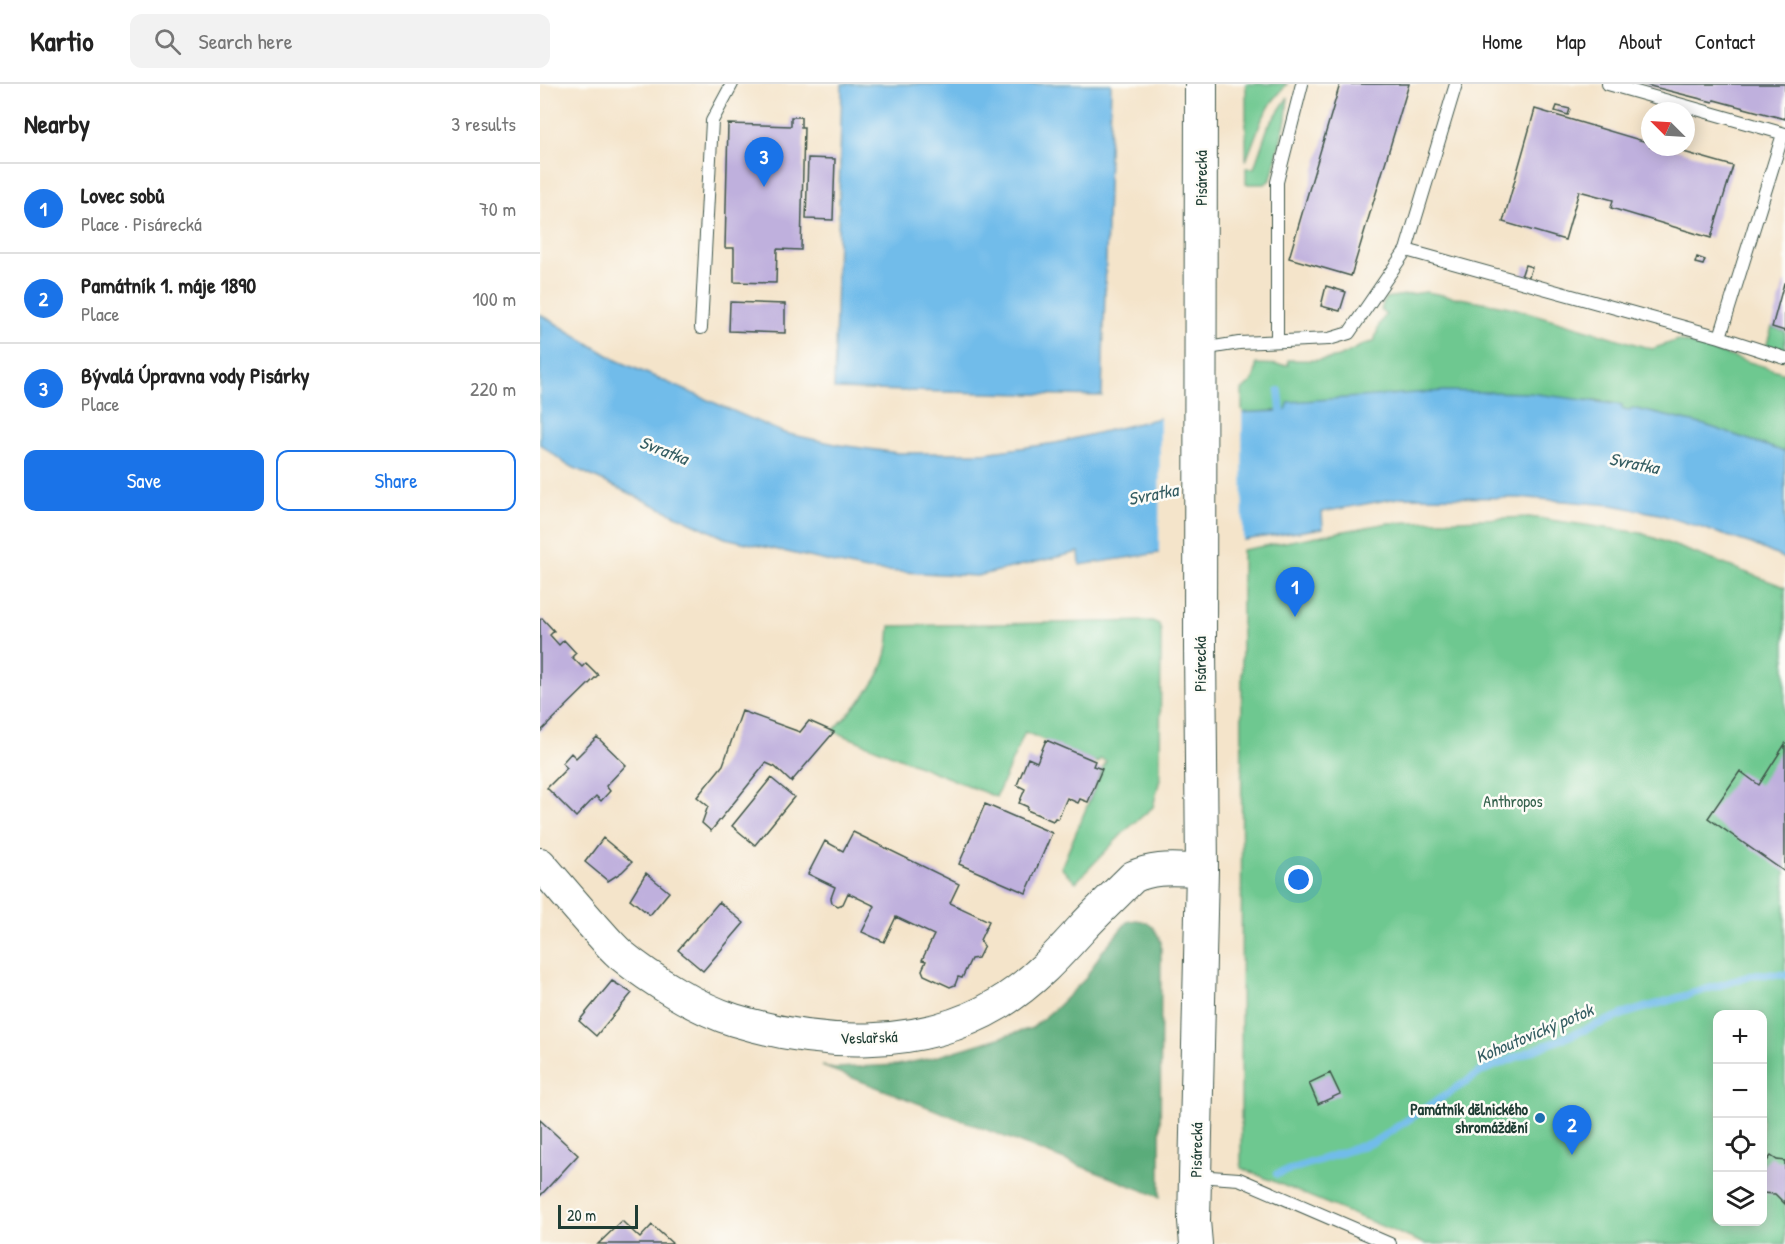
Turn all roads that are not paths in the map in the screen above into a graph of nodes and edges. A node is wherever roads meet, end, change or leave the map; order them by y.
1 (732, 84) edge
2 (1201, 84) edge
3 (1302, 84) edge
4 (1455, 84) edge
5 (1608, 84) edge
6 (1784, 134) edge
7 (1406, 250) junction
8 (701, 328) dead end
9 (1720, 337) junction
10 (1277, 341) junction
11 (1201, 350) junction
12 (1785, 358) edge
13 (540, 864) edge
14 (1202, 870) junction
15 (1196, 1176) junction
16 (1194, 1236) edge
17 (1390, 1244) edge

1 - 8 lane
2 - 11 street, Pisárecká
3 - 10 lane
4 - 7 lane
5 - 6 lane
6 - 9 lane
7 - 9 lane
7 - 10 lane
9 - 12 lane
10 - 11 lane
11 - 14 street, Pisárecká
13 - 14 street, Veslařská
14 - 15 street, Pisárecká
15 - 16 street, Pisárecká
15 - 17 lane

